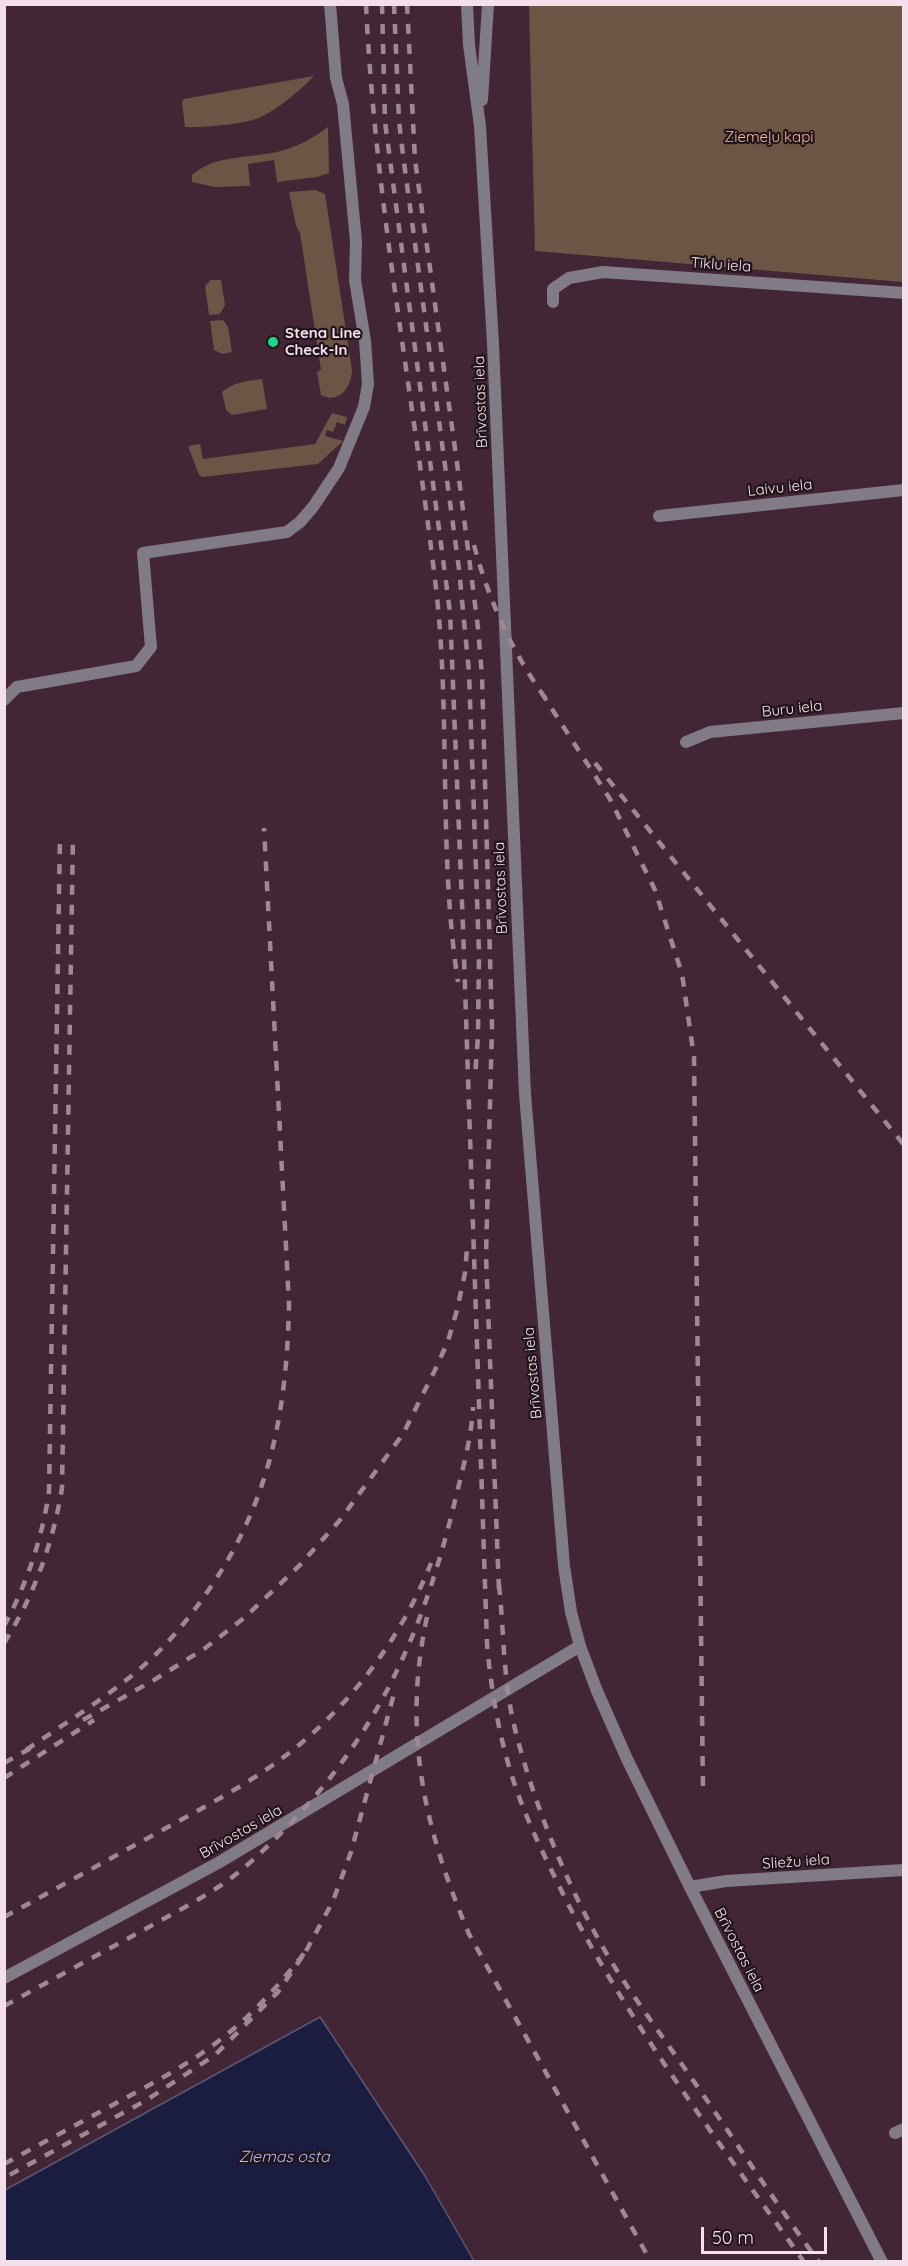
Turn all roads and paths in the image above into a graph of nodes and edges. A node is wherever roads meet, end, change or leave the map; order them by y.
1 (330, 4) edge
2 (467, 4) edge
3 (488, 4) edge
4 (480, 126) junction
5 (903, 293) edge
6 (553, 302) dead end
7 (903, 490) edge
8 (659, 516) dead end
9 (4, 700) edge
10 (903, 713) edge
11 (686, 742) dead end
12 (580, 1646) junction
13 (903, 1870) edge
14 (690, 1887) junction
15 (4, 1978) edge
16 (882, 2262) edge

1 - 9 street
2 - 4 street, Brīvostas iela
3 - 4 street, Brīvostas iela
4 - 12 street, Brīvostas iela
5 - 6 street, Tīklu iela
7 - 8 street, Laivu iela
10 - 11 street, Buru iela
12 - 14 street, Brīvostas iela
12 - 15 street, Brīvostas iela
13 - 14 street, Sliežu iela
14 - 16 street, Brīvostas iela

